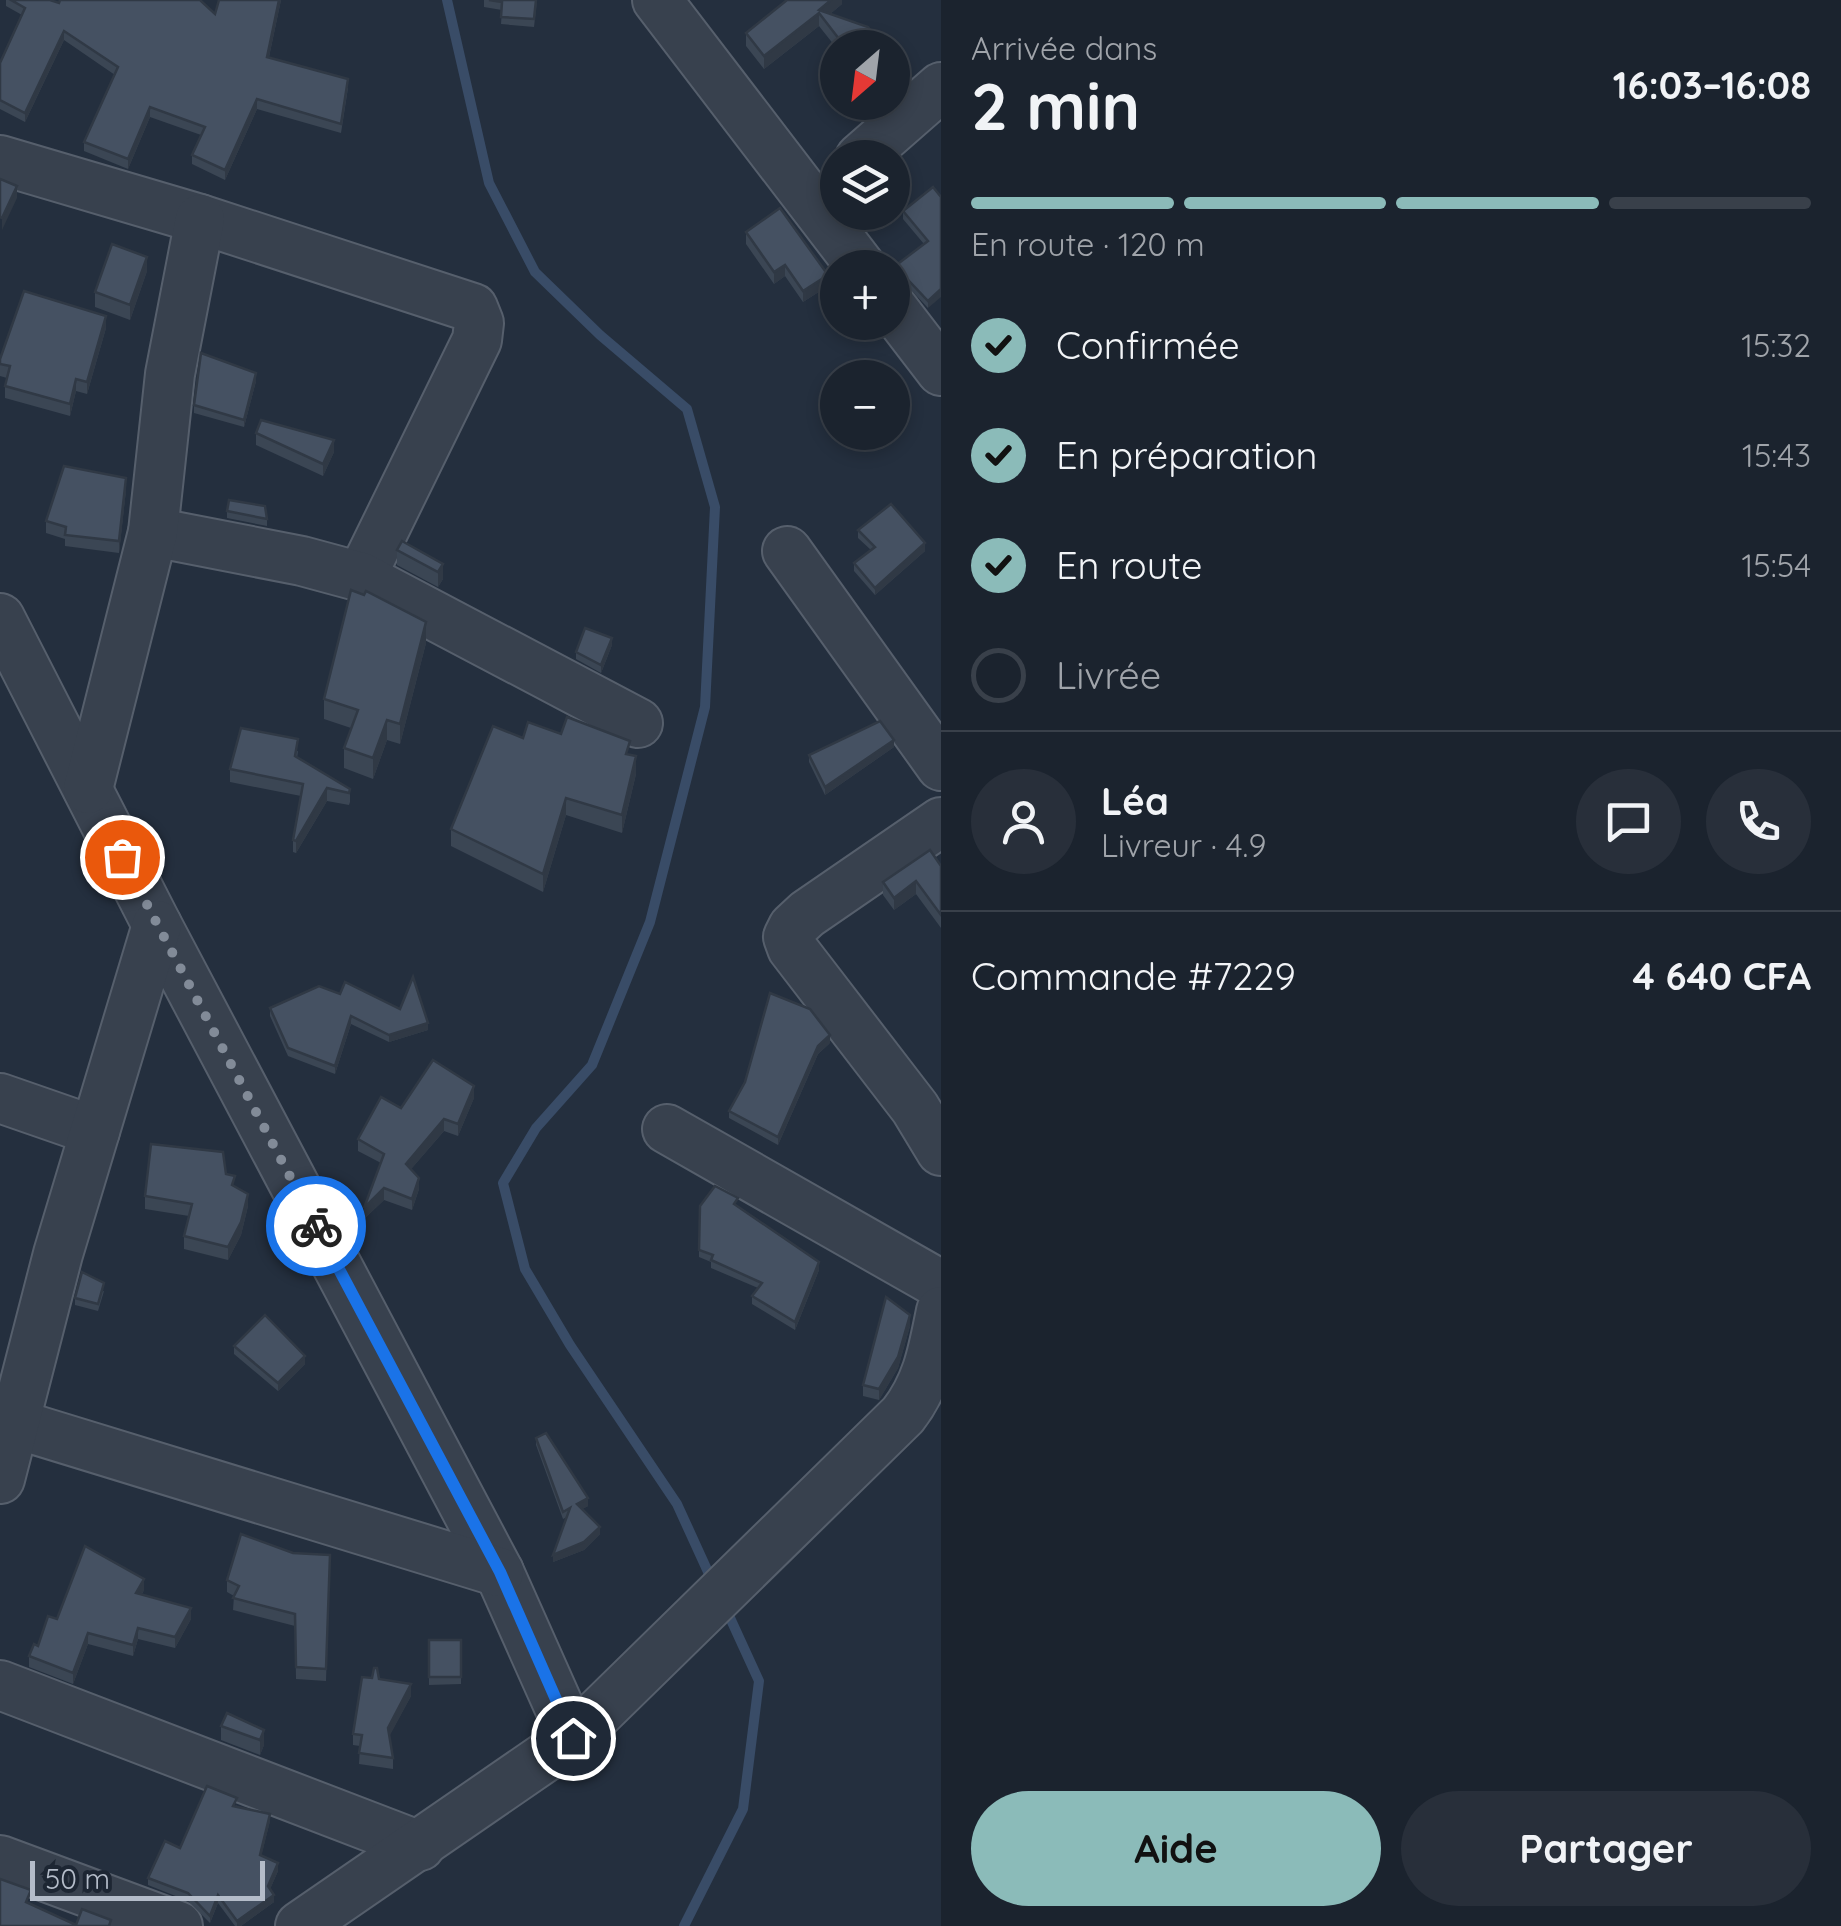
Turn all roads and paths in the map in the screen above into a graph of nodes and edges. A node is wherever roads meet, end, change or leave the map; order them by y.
1 (657, 0) edge
2 (941, 87) edge
3 (881, 140) edge
4 (0, 160) edge
5 (820, 184) edge
6 (200, 219) junction
7 (910, 331) edge
8 (941, 371) edge
9 (153, 532) junction
10 (787, 551) dead end
11 (361, 577) junction
12 (0, 618) edge
13 (638, 723) dead end
14 (941, 766) edge
15 (88, 789) junction
16 (941, 822) edge
17 (156, 924) junction
18 (0, 1098) edge
19 (667, 1128) dead end
20 (95, 1131) junction
21 (941, 1151) edge
22 (941, 1285) edge
23 (941, 1310) edge
24 (8, 1422) edge
25 (0, 1479) edge
26 (500, 1572) junction
27 (0, 1685) edge
28 (573, 1738) junction
29 (420, 1846) junction
30 (0, 1860) edge
31 (178, 1926) edge
32 (300, 1926) edge

1 - 5 street
2 - 3 street
4 - 6 street
6 - 9 street
6 - 11 street
7 - 8 street
9 - 11 street
9 - 15 street
10 - 14 street
11 - 13 street
12 - 15 street
15 - 17 street
16 - 21 street
17 - 20 street
17 - 26 street
18 - 20 street
19 - 22 street
20 - 24 street
23 - 28 street
24 - 25 street
24 - 26 street
26 - 28 street
27 - 29 street
28 - 29 street
29 - 32 street
30 - 31 street

